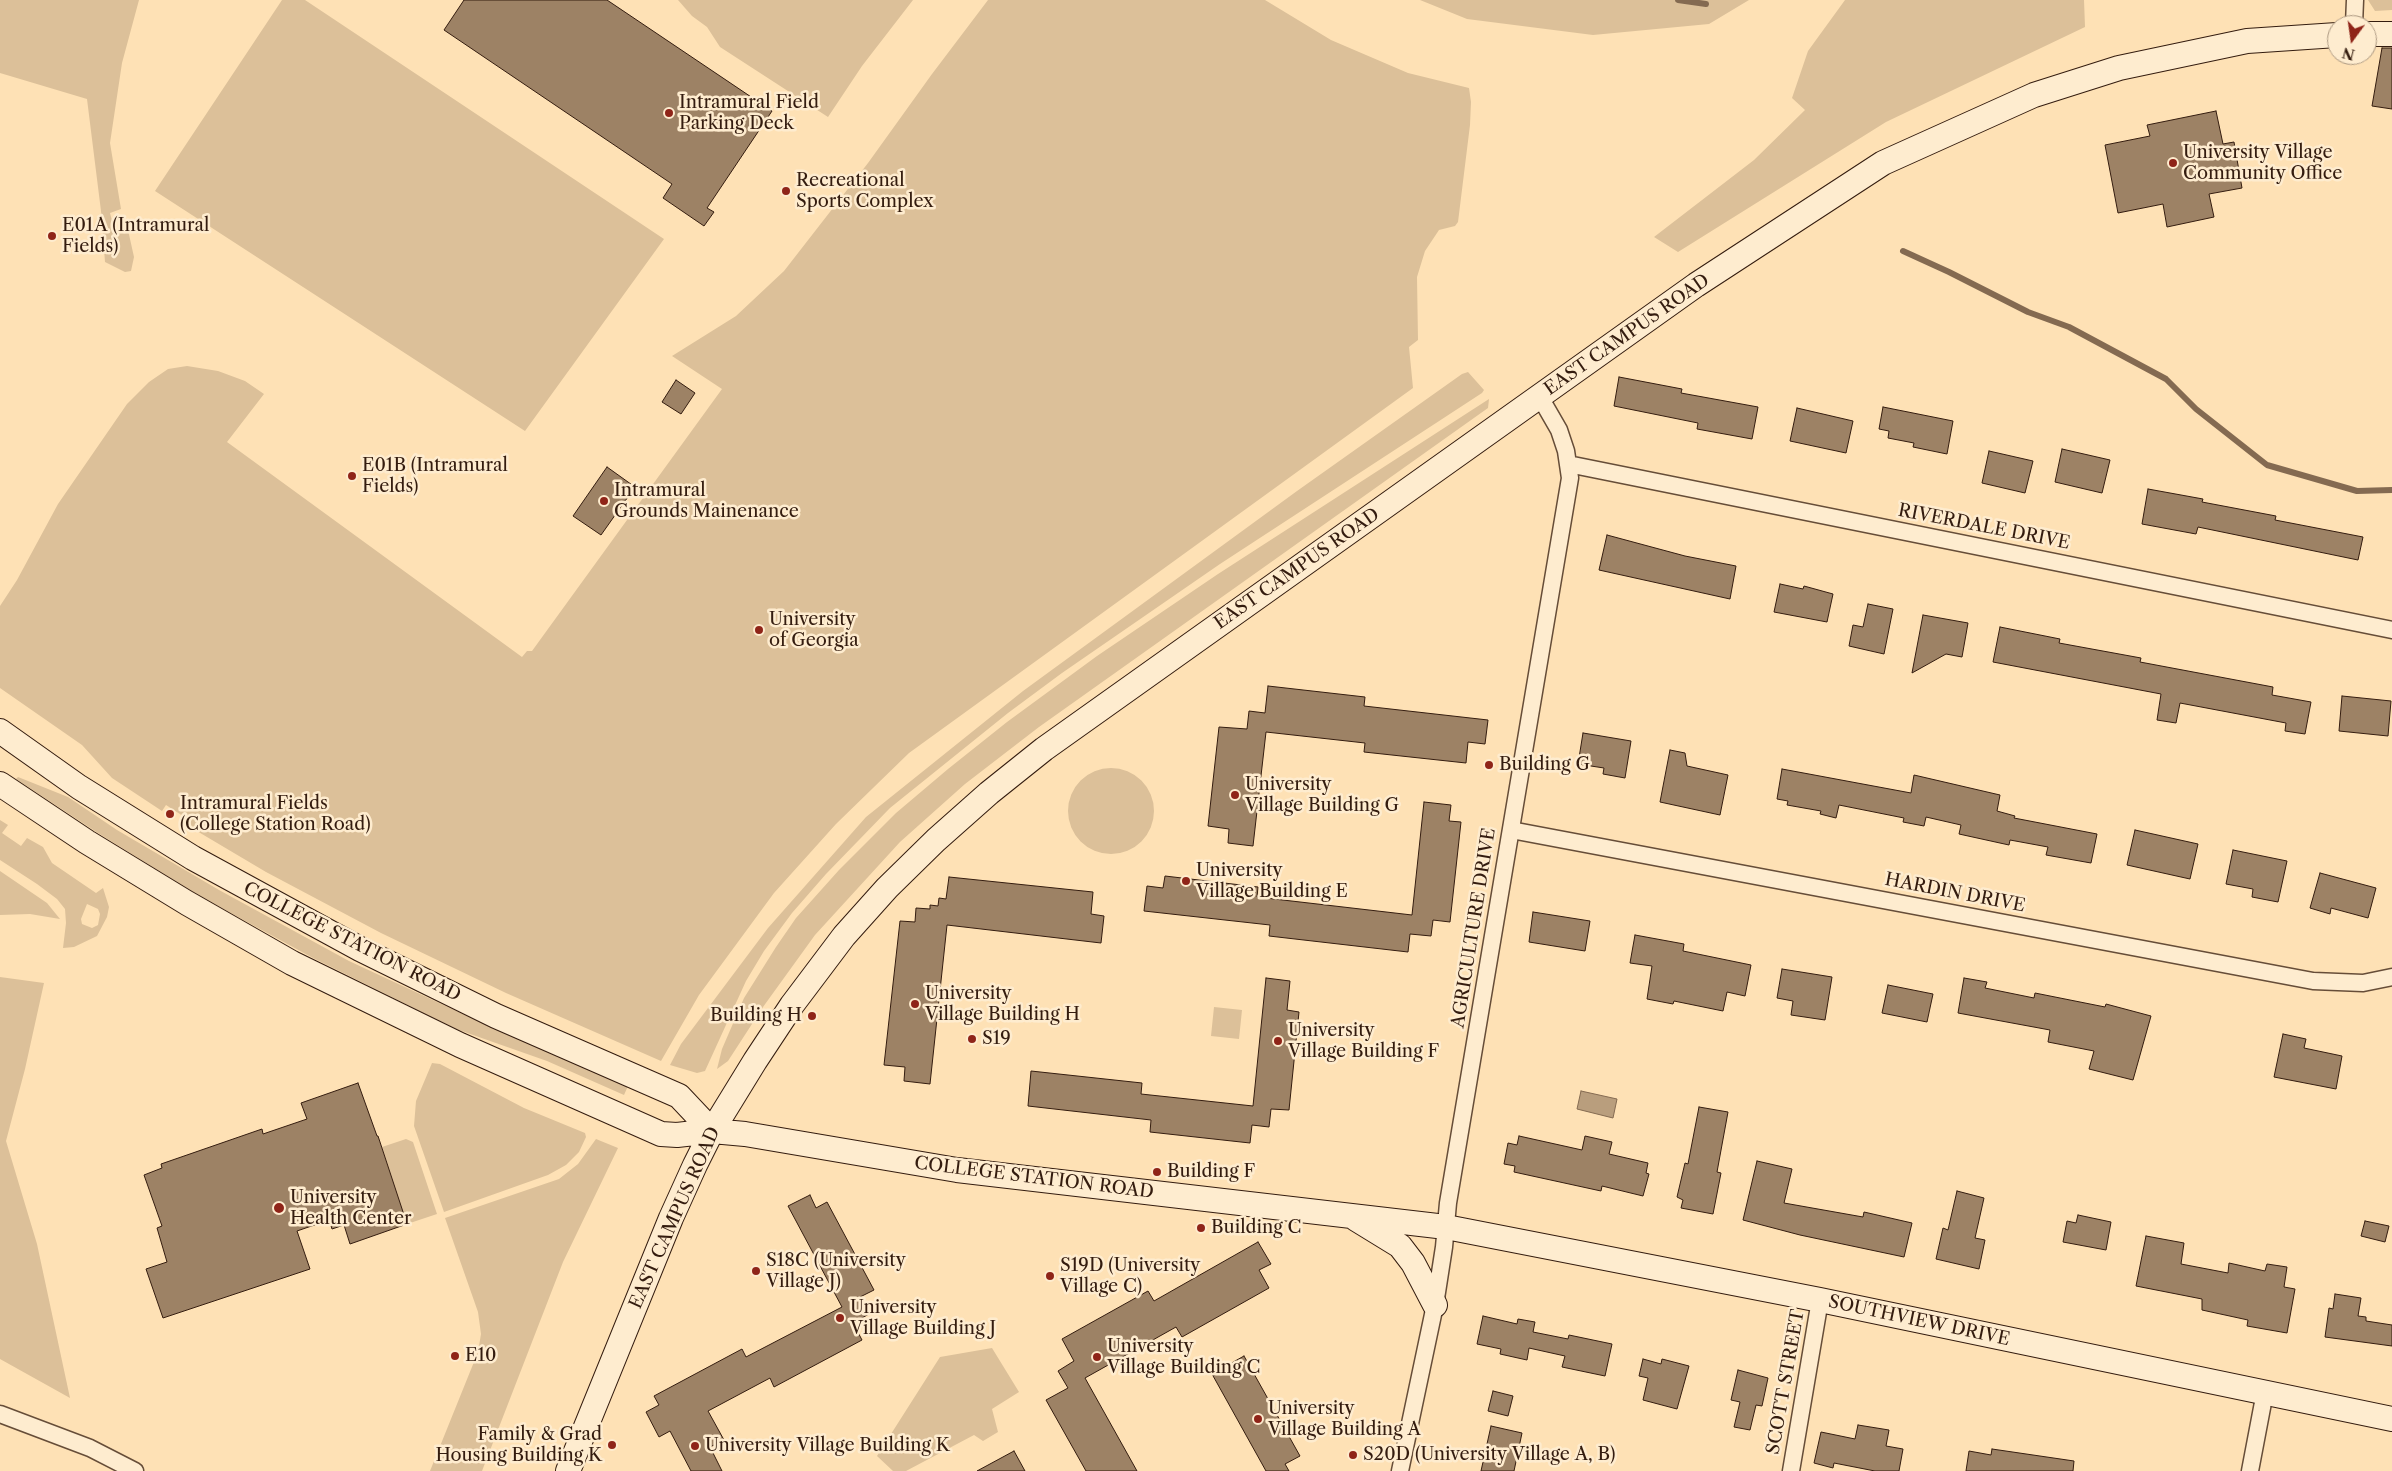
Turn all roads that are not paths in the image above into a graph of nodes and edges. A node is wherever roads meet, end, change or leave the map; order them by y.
1 (2356, 0) edge
2 (2355, 15) edge
3 (2377, 34) edge
4 (2392, 34) edge
5 (2327, 36) edge
6 (1540, 397) junction
7 (1568, 464) junction
8 (2392, 630) edge
9 (0, 731) edge
10 (0, 784) edge
11 (1511, 830) junction
12 (2392, 977) edge
13 (712, 1131) junction
14 (1351, 1215) junction
15 (1446, 1227) junction
16 (1820, 1300) junction
17 (1435, 1305) junction
18 (2265, 1392) junction
19 (0, 1414) edge
20 (2392, 1419) edge
21 (135, 1471) edge
22 (568, 1471) edge
23 (1400, 1471) edge
24 (1791, 1471) edge
25 (2250, 1471) edge

1 - 2 street
3 - 4 main road
5 - 6 main road, EAST CAMPUS ROAD
6 - 7 street, AGRICULTURE DRIVE
6 - 13 main road, EAST CAMPUS ROAD
7 - 8 street, RIVERDALE DRIVE
7 - 11 street, AGRICULTURE DRIVE
9 - 13 main road, COLLEGE STATION ROAD
10 - 13 main road, COLLEGE STATION ROAD
11 - 12 street, HARDIN DRIVE
11 - 15 street, AGRICULTURE DRIVE
13 - 14 main road, COLLEGE STATION ROAD
13 - 22 main road, EAST CAMPUS ROAD
14 - 15 main road, COLLEGE STATION ROAD
14 - 17 main road
15 - 16 main road, SOUTHVIEW DRIVE
15 - 17 street, AGRICULTURE DRIVE
16 - 18 main road, SOUTHVIEW DRIVE
16 - 24 street, SCOTT STREET
17 - 23 street, AGRICULTURE DRIVE
18 - 20 main road, SOUTHVIEW DRIVE
18 - 25 street
19 - 21 street

